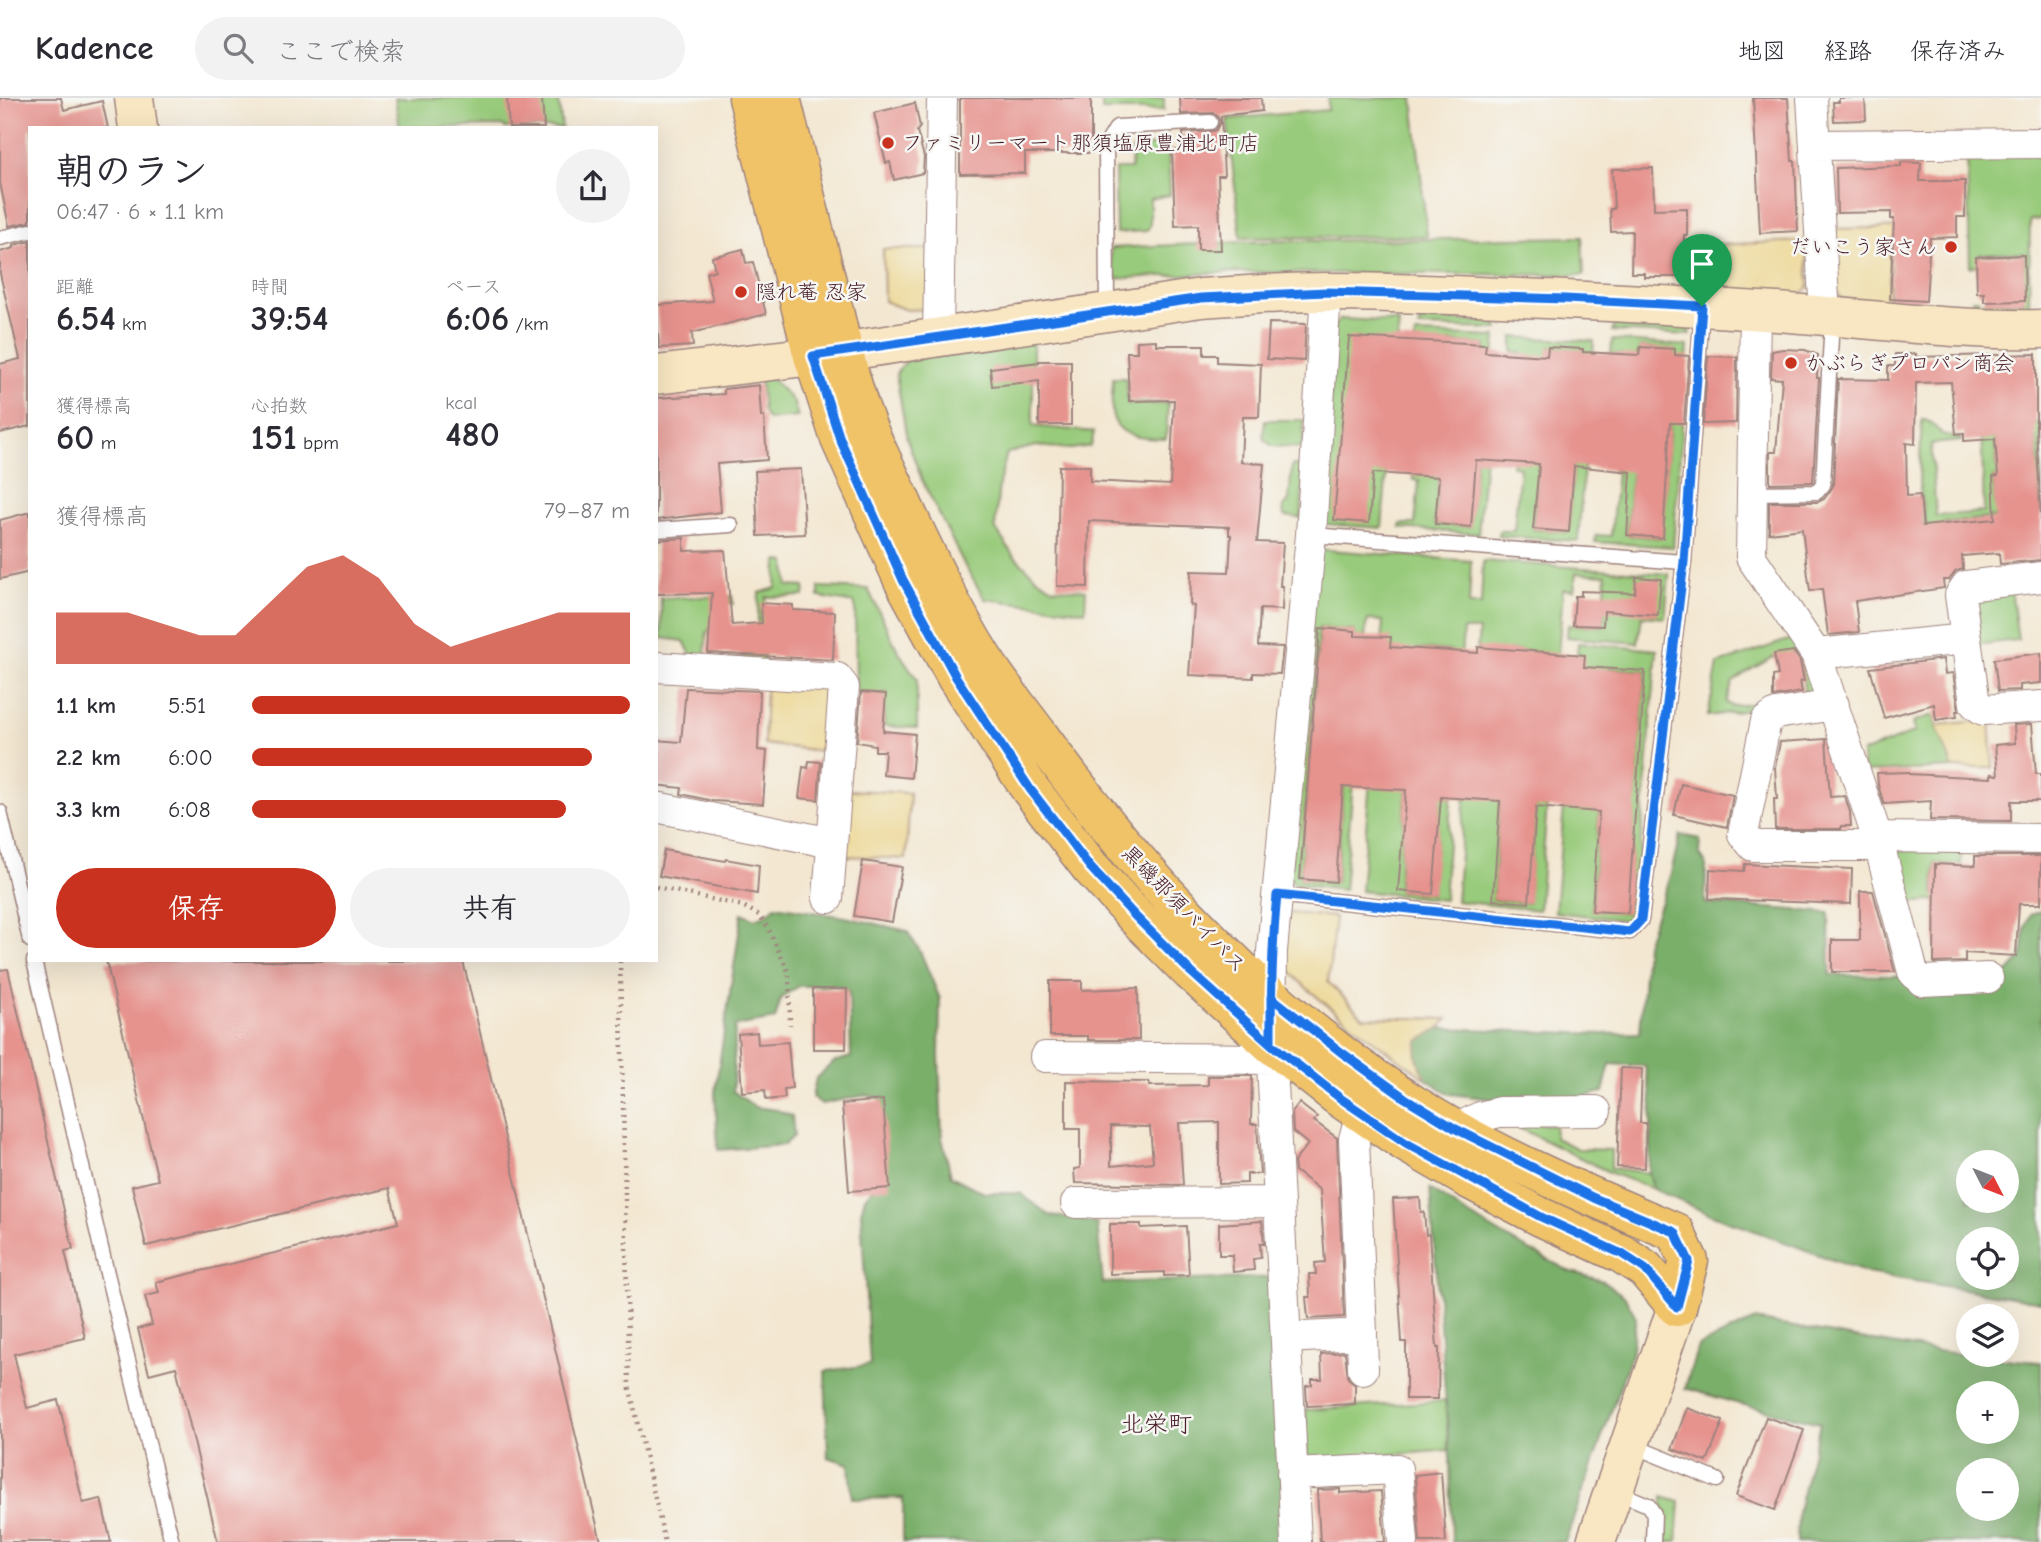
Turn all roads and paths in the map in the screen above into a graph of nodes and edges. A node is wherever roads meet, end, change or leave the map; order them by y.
1 (134, 98) edge
2 (748, 98) edge
3 (781, 98) edge
4 (942, 98) edge
5 (1812, 98) edge
6 (1210, 122) dead end
7 (138, 126) edge
8 (2041, 143) edge
9 (1815, 145) junction
10 (28, 231) edge
11 (0, 238) edge
12 (1326, 292) junction
13 (1702, 306) junction
14 (1755, 310) junction
15 (1107, 312) junction
16 (1829, 316) junction
17 (2041, 329) edge
18 (939, 337) junction
19 (828, 354) junction
20 (658, 375) edge
21 (1752, 493) junction
22 (731, 524) dead end
23 (658, 530) edge
24 (1311, 535) junction
25 (1684, 562) junction
26 (2041, 578) edge
27 (1966, 639) junction
28 (1816, 654) junction
29 (658, 667) edge
30 (1834, 705) junction
31 (2041, 706) edge
32 (658, 807) edge
33 (0, 812) edge
34 (2041, 839) edge
35 (1879, 841) junction
36 (832, 843) junction
37 (658, 887) edge
38 (1277, 895) junction
39 (828, 898) dead end
40 (28, 931) edge
41 (34, 962) edge
42 (620, 962) edge
43 (1988, 978) dead end
44 (1271, 997) junction
45 (790, 1026) dead end
46 (1271, 1051) junction
47 (1045, 1057) dead end
48 (1596, 1111) dead end
49 (1361, 1112) junction
50 (1456, 1129) junction
51 (1279, 1202) junction
52 (1076, 1203) dead end
53 (1677, 1307) junction
54 (1362, 1334) junction
55 (1286, 1338) junction
56 (1363, 1369) dead end
57 (1629, 1444) junction
58 (1292, 1474) junction
59 (1717, 1480) dead end
60 (1614, 1490) junction
61 (172, 1542) edge
62 (665, 1542) edge
63 (1296, 1542) edge
64 (1403, 1542) edge
65 (1596, 1542) edge
66 (1653, 1542) edge

1 - 7 street
2 - 19 main road, 黒磯那須バイパス
3 - 19 main road, 黒磯那須バイパス
4 - 18 street
5 - 9 street
6 - 15 lane
8 - 9 street
9 - 16 street
10 - 11 lane
12 - 13 street
12 - 15 street
12 - 24 street
13 - 14 street
13 - 25 lane
14 - 16 street
14 - 21 street
15 - 18 street
16 - 17 street
16 - 21 lane
18 - 19 street
19 - 20 street
19 - 44 main road, 黒磯那須バイパス
19 - 46 main road, 黒磯那須バイパス
21 - 28 street
22 - 23 lane
24 - 25 lane
24 - 38 street
25 - 38 lane
26 - 27 street
27 - 28 street
27 - 31 street
28 - 30 street
29 - 36 street
30 - 35 street
30 - 35 street
32 - 36 street
33 - 40 lane
34 - 35 street
35 - 43 street
36 - 39 street
37 - 45 path
38 - 44 street
41 - 61 lane
42 - 62 path
44 - 46 street
44 - 50 main road, 黒磯那須バイパス
46 - 47 street
46 - 49 main road, 黒磯那須バイパス
46 - 51 street
48 - 50 street
49 - 53 main road, 黒磯那須バイパス
49 - 54 street
50 - 53 main road, 黒磯那須バイパス
51 - 52 street
51 - 55 street
53 - 57 street
54 - 55 street
54 - 56 street
55 - 58 street
57 - 59 lane
57 - 60 street
58 - 63 street
58 - 64 street
60 - 65 street
60 - 66 lane

